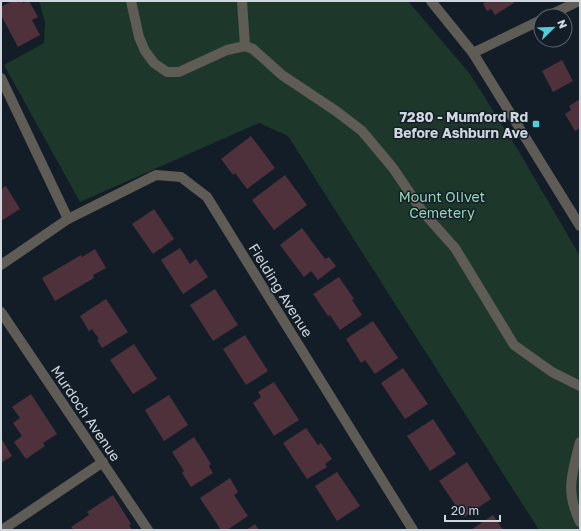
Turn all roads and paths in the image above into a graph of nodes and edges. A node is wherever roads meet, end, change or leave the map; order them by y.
1 (131, 1) edge
2 (242, 1) edge
3 (431, 1) edge
4 (579, 1) edge
5 (565, 8) edge
6 (533, 24) edge
7 (245, 46) junction
8 (473, 53) junction
9 (1, 78) edge
10 (68, 219) junction
11 (580, 226) edge
12 (1, 265) edge
13 (1, 312) edge
14 (580, 386) edge
15 (580, 442) edge
16 (103, 462) junction
17 (580, 522) edge
18 (2, 530) edge
19 (148, 530) edge
20 (413, 530) edge

1 - 7 street
2 - 7 street
3 - 8 street
4 - 5 street
6 - 8 street
7 - 14 street
8 - 11 street
9 - 10 street
10 - 12 street, Fielding Avenue
10 - 20 street, Fielding Avenue
13 - 16 street, Murdoch Avenue
15 - 17 street
16 - 18 street
16 - 19 street, Murdoch Avenue

